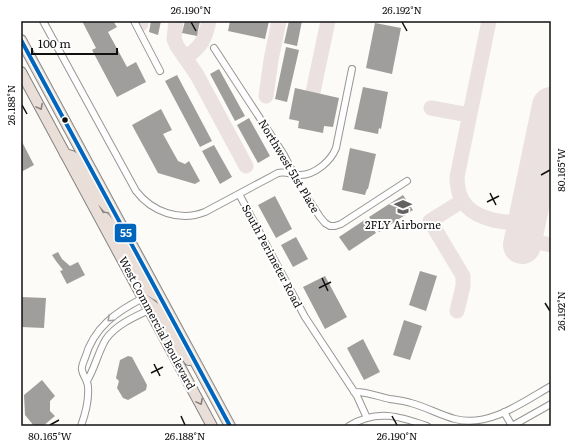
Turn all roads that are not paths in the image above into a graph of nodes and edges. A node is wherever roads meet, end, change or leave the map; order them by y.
1 (44, 21) edge
2 (134, 21) edge
3 (21, 40) edge
4 (214, 48) dead end
5 (352, 69) dead end
6 (160, 70) dead end
7 (21, 72) edge
8 (65, 154) junction
9 (294, 174) junction
10 (407, 181) dead end
11 (239, 194) junction
12 (95, 208) junction
13 (120, 222) junction
14 (160, 297) junction
15 (143, 298) junction
16 (149, 310) junction
17 (202, 373) junction
18 (87, 381) junction
19 (551, 386) edge
20 (354, 392) junction
21 (551, 404) edge
22 (504, 412) junction
23 (367, 418) junction
24 (81, 426) edge
25 (212, 426) edge
26 (230, 426) edge
27 (349, 426) edge
28 (427, 426) edge
29 (512, 426) edge

1 - 11 street, South Perimeter Road
2 - 6 street
3 - 13 highway, West Commercial Boulevard
4 - 9 street, Northwest 51st Place
5 - 9 street
7 -> 8 highway, West Commercial Boulevard
8 - 12 highway, West Commercial Boulevard
8 - 13 highway
9 - 10 street, Northwest 51st Place
9 - 11 street
11 - 20 street, South Perimeter Road
12 - 14 highway
12 - 15 highway, West Commercial Boulevard
13 - 14 highway, West Commercial Boulevard
14 - 17 highway, West Commercial Boulevard
15 - 16 highway, West Commercial Boulevard
15 - 17 highway
15 -> 18 street
16 - 18 street
16 -> 25 highway, West Commercial Boulevard
17 - 26 highway, West Commercial Boulevard
18 - 24 street
19 - 22 street
20 - 22 street
20 - 23 street, South Perimeter Road
21 - 29 street
22 - 29 street
23 - 27 street
23 - 28 street

